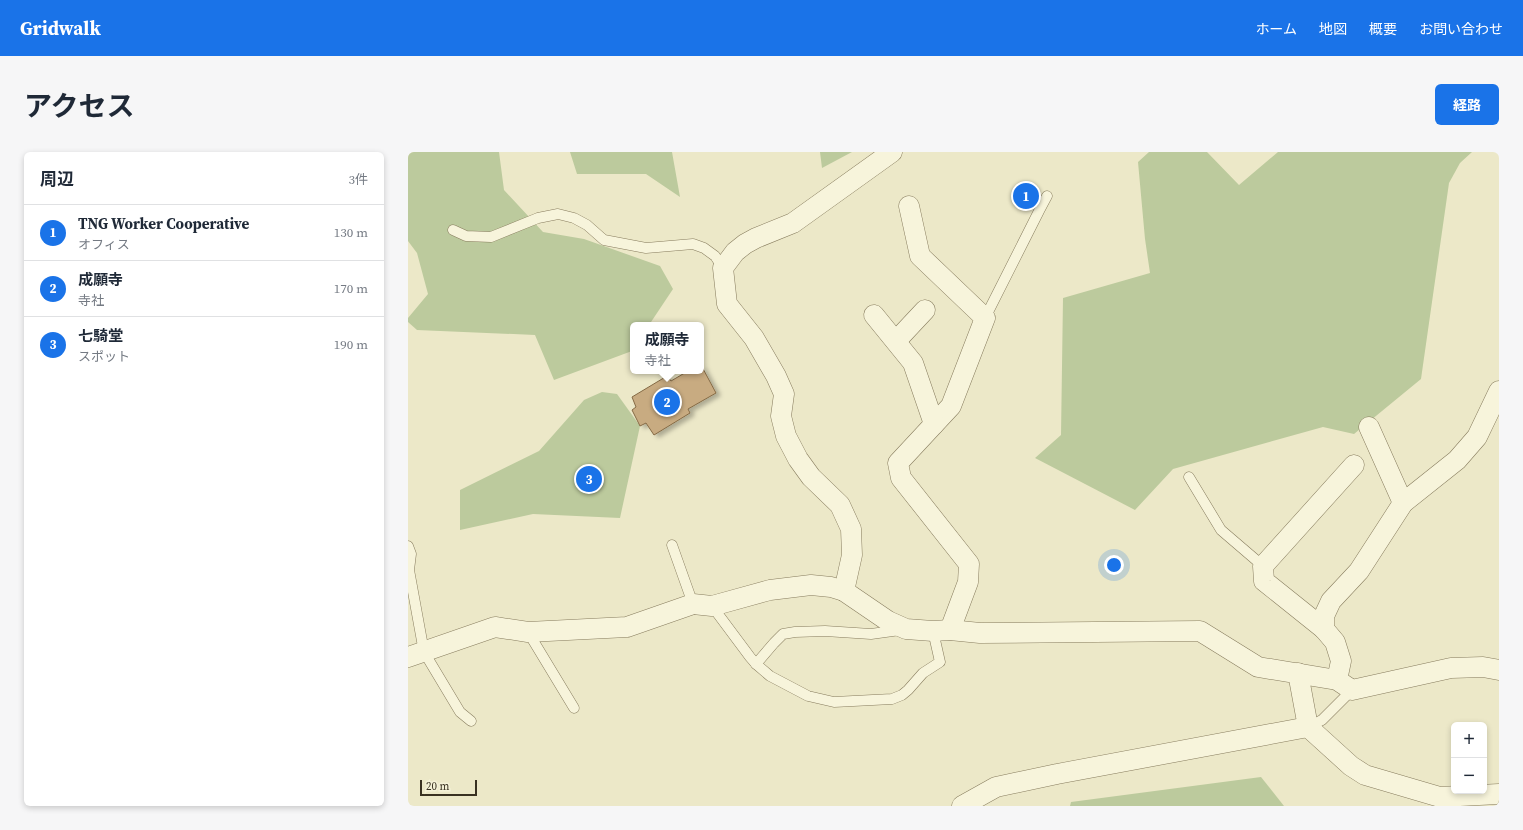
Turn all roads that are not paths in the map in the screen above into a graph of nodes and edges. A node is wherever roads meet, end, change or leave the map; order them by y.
1 (892, 152) edge
2 (1047, 196) dead end
3 (909, 206) dead end
4 (453, 230) dead end
5 (722, 268) junction
6 (926, 310) dead end
7 (874, 315) dead end
8 (985, 318) junction
9 (896, 341) junction
10 (1499, 391) edge
11 (934, 424) junction
12 (1369, 427) dead end
13 (1354, 465) dead end
14 (1189, 477) dead end
15 (1403, 503) junction
16 (672, 545) dead end
17 (408, 546) edge
18 (1263, 566) junction
19 (844, 591) junction
20 (703, 605) junction
21 (906, 629) junction
22 (1324, 629) junction
23 (942, 631) junction
24 (528, 632) junction
25 (416, 654) edge
26 (756, 664) junction
27 (1499, 670) edge
28 (1298, 673) junction
29 (1345, 685) junction
30 (574, 708) dead end
31 (471, 721) dead end
32 (1308, 727) junction
33 (1499, 794) edge
34 (962, 806) edge

1 - 5 street
2 - 8 lane
3 - 8 street
4 - 5 lane
5 - 19 street
6 - 9 street
7 - 9 street
8 - 11 street
9 - 11 street
10 - 15 street
11 - 23 street
12 - 15 street
13 - 18 street
14 - 18 lane
15 - 22 street
16 - 20 lane
17 - 25 lane
18 - 22 street
19 - 20 street
19 - 21 street
20 - 24 street
20 - 26 lane
21 - 23 street
21 - 26 lane
22 - 29 street
23 - 26 lane
23 - 28 street
24 - 25 street
24 - 30 lane
25 - 31 lane
27 - 29 street
28 - 29 street
28 - 32 street
29 - 32 lane
32 - 33 street
32 - 34 street

